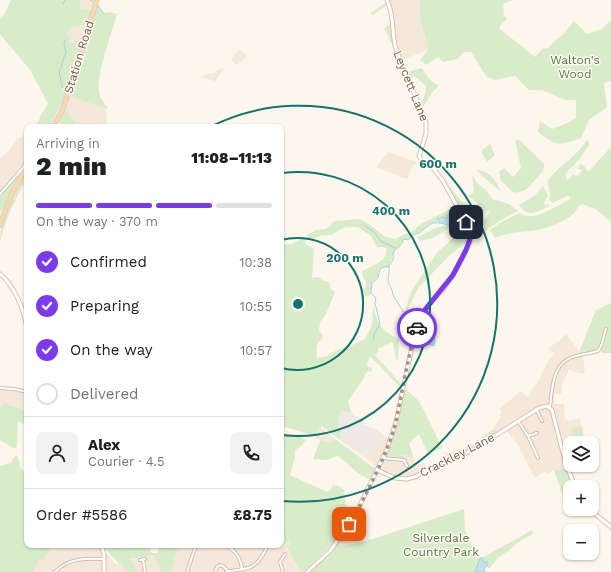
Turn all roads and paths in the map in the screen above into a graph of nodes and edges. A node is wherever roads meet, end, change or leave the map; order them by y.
1 (97, 0) edge
2 (387, 0) edge
3 (54, 124) edge
4 (24, 166) edge
5 (24, 172) edge
6 (0, 194) edge
7 (1, 217) edge
8 (0, 225) edge
9 (0, 274) edge
10 (24, 318) edge
11 (606, 330) dead end
12 (0, 388) edge
13 (24, 391) edge
14 (551, 408) junction
15 (536, 409) junction
16 (542, 420) dead end
17 (518, 421) junction
18 (537, 433) dead end
19 (528, 436) junction
20 (383, 458) junction
21 (538, 458) dead end
22 (407, 466) dead end
23 (378, 470) junction
24 (572, 480) edge
25 (596, 516) edge
26 (611, 528) edge
27 (102, 548) edge
28 (195, 548) edge
29 (232, 548) edge
30 (266, 548) edge
31 (285, 554) dead end
32 (143, 559) dead end
33 (104, 560) junction
34 (242, 569) junction
35 (55, 572) edge
36 (104, 572) edge
37 (145, 572) edge
38 (187, 572) edge
39 (215, 572) edge
40 (227, 572) edge
41 (283, 572) edge
42 (307, 572) edge

1 - 3 main road, Station Road
2 - 20 street, Leycett Lane
4 - 6 street
5 - 7 main road
7 - 8 main road
9 - 10 street
11 - 14 street
12 - 13 street
14 - 15 street, Crackley Lane
14 - 24 street
15 - 16 street
15 - 17 street, Crackley Lane
17 - 19 street
17 - 23 street, Crackley Lane
18 - 19 street
19 - 21 street
20 - 22 street
20 - 23 street, Leycett Lane
23 - 42 street, Leycett Lane
25 - 26 street
27 - 33 street
28 - 38 street
29 - 34 street
30 - 34 street
31 - 41 street
32 - 37 street
33 - 35 street
33 - 36 street
34 - 40 street
39 - 40 street

